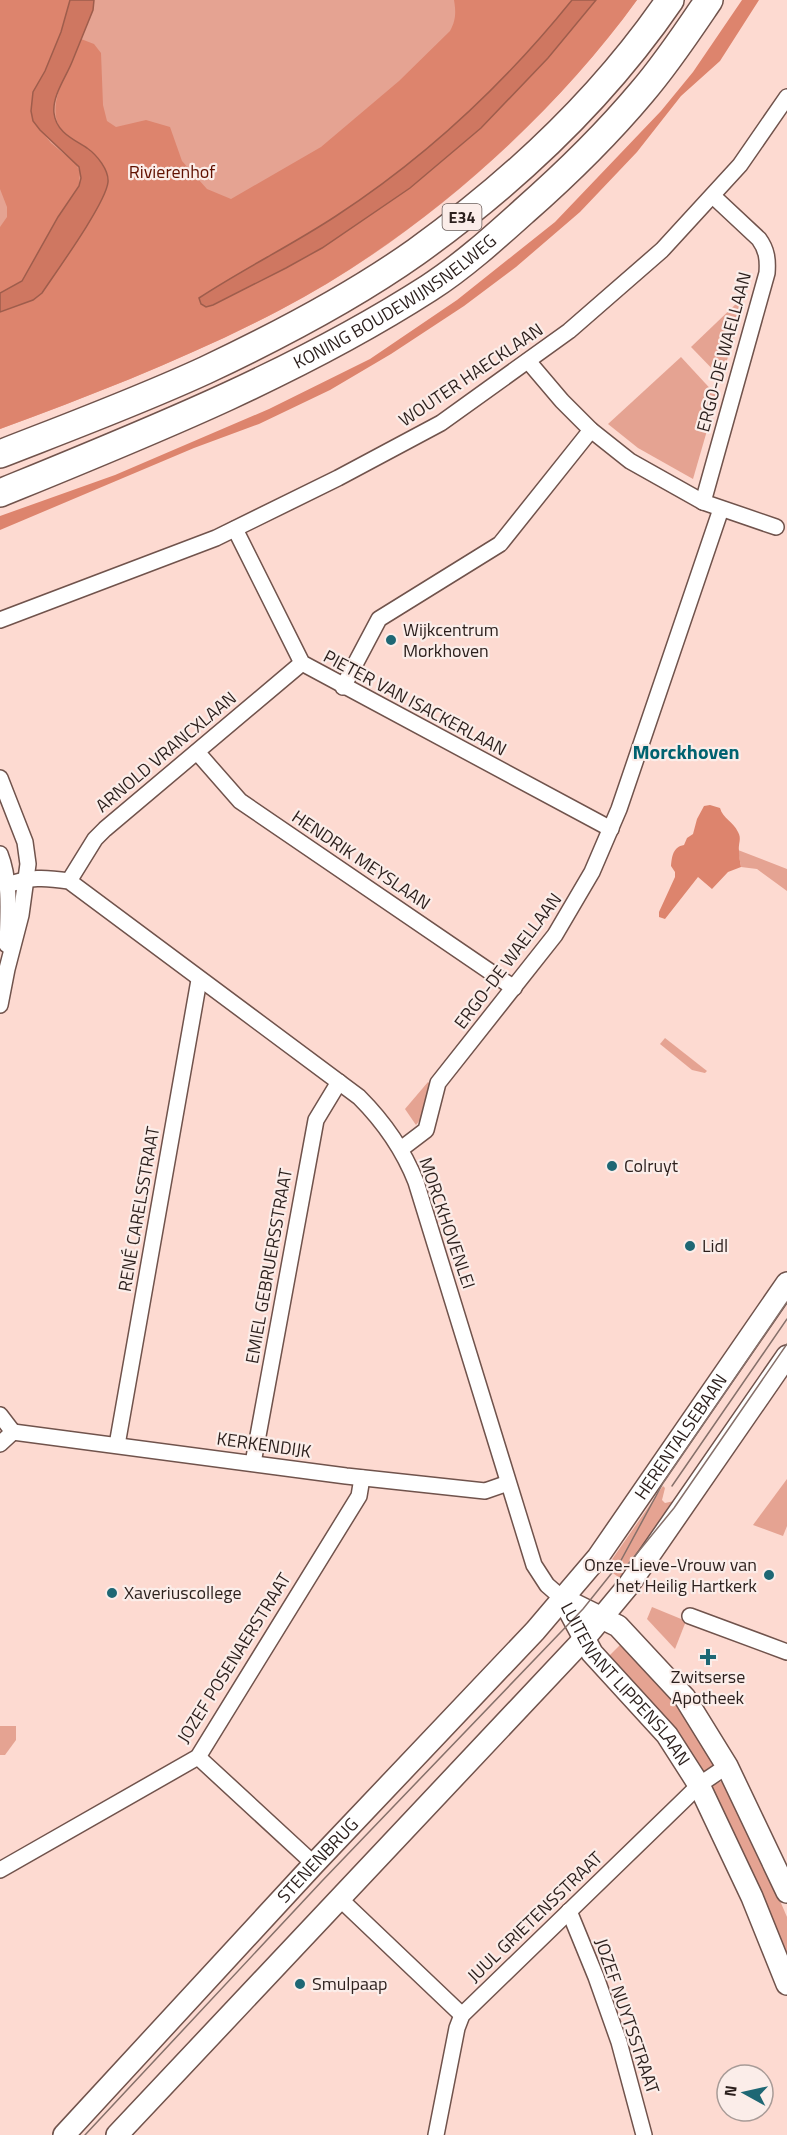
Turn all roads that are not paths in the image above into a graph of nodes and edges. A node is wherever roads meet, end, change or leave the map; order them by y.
1 (670, 0) edge
2 (709, 0) edge
3 (787, 97) edge
4 (713, 196) junction
5 (528, 361) junction
6 (591, 430) junction
7 (0, 454) edge
8 (0, 493) edge
9 (703, 502) junction
10 (721, 509) junction
11 (776, 527) dead end
12 (235, 529) junction
13 (0, 620) edge
14 (302, 663) junction
15 (343, 687) junction
16 (197, 752) junction
17 (0, 778) edge
18 (611, 829) junction
19 (0, 854) edge
20 (27, 878) junction
21 (69, 881) junction
22 (7, 885) junction
23 (6, 969) junction
24 (199, 980) junction
25 (514, 988) junction
26 (0, 1005) edge
27 (339, 1082) junction
28 (401, 1149) junction
29 (787, 1283) edge
30 (787, 1356) edge
31 (0, 1415) edge
32 (13, 1432) junction
33 (0, 1444) edge
34 (117, 1445) junction
35 (253, 1463) junction
36 (362, 1478) junction
37 (508, 1483) junction
38 (568, 1593) junction
39 (690, 1616) dead end
40 (602, 1618) junction
41 (584, 1639) junction
42 (787, 1652) edge
43 (198, 1757) junction
44 (727, 1766) junction
45 (699, 1785) junction
46 (314, 1864) junction
47 (0, 1870) edge
48 (787, 1892) edge
49 (339, 1898) junction
50 (569, 1911) junction
51 (787, 1984) edge
52 (462, 2014) junction
53 (64, 2135) edge
54 (117, 2135) edge
55 (436, 2135) edge
56 (644, 2135) edge

1 - 7 highway, KONING BOUDEWIJNSNELWEG / E34
2 - 8 highway, KONING BOUDEWIJNSNELWEG / E34
3 - 4 street, WOUTER HAECKLAAN
4 - 5 street, WOUTER HAECKLAAN
4 - 9 street, ERGO-DE WAELLAAN
5 - 6 street
5 - 12 street, WOUTER HAECKLAAN
6 - 9 street
6 - 15 street
9 - 10 street
10 - 11 street
10 - 18 street, ERGO-DE WAELLAAN
12 - 13 street, WOUTER HAECKLAAN
12 - 14 street, PIETER VAN ISACKERLAAN
14 - 15 street, PIETER VAN ISACKERLAAN
14 - 16 street, ARNOLD VRANCXLAAN
15 - 18 street, PIETER VAN ISACKERLAAN
16 - 21 street, ARNOLD VRANCXLAAN
16 - 25 street, HENDRIK MEYSLAAN
17 - 20 street
18 - 25 street, ERGO-DE WAELLAAN
19 - 22 street
20 - 21 street
20 - 22 street
20 - 23 street
21 - 24 street, MORCKHOVENLEI
22 - 23 street
23 - 26 street
24 - 27 street, MORCKHOVENLEI
24 - 34 street, RENÉ CARELSSTRAAT
25 - 28 street, ERGO-DE WAELLAAN
27 - 28 street, MORCKHOVENLEI
27 - 35 street, EMIEL GEBRUERSSTRAAT
28 - 37 street, MORCKHOVENLEI
29 - 38 main road, HERENTALSEBAAN
30 - 40 main road
31 - 32 street
32 - 33 street
32 - 34 street, KERKENDIJK
34 - 35 street, KERKENDIJK
35 - 36 street, KERKENDIJK
36 - 37 street, KERKENDIJK
36 - 43 street, JOZEF POSENAERSTRAAT
37 - 38 street, MORCKHOVENLEI
38 - 40 main road, LUITENANT LIPPENSLAAN
38 - 41 main road, LUITENANT LIPPENSLAAN
38 - 46 main road, STENENBRUG
39 - 42 street
40 - 41 main road
40 - 44 main road, LUITENANT LIPPENSLAAN
41 - 45 main road, LUITENANT LIPPENSLAAN
41 - 49 main road
43 - 46 street
43 - 47 street, JOZEF POSENAERSTRAAT
44 - 45 street, JUUL GRIETENSSTRAAT
44 - 48 main road, LUITENANT LIPPENSLAAN
45 - 50 street, JUUL GRIETENSSTRAAT
45 - 51 main road, LUITENANT LIPPENSLAAN
46 - 53 main road, STENENBRUG
49 - 52 street
49 - 54 main road
50 - 52 street, JUUL GRIETENSSTRAAT
50 - 56 street, JOZEF NUYTSSTRAAT
52 - 55 street

